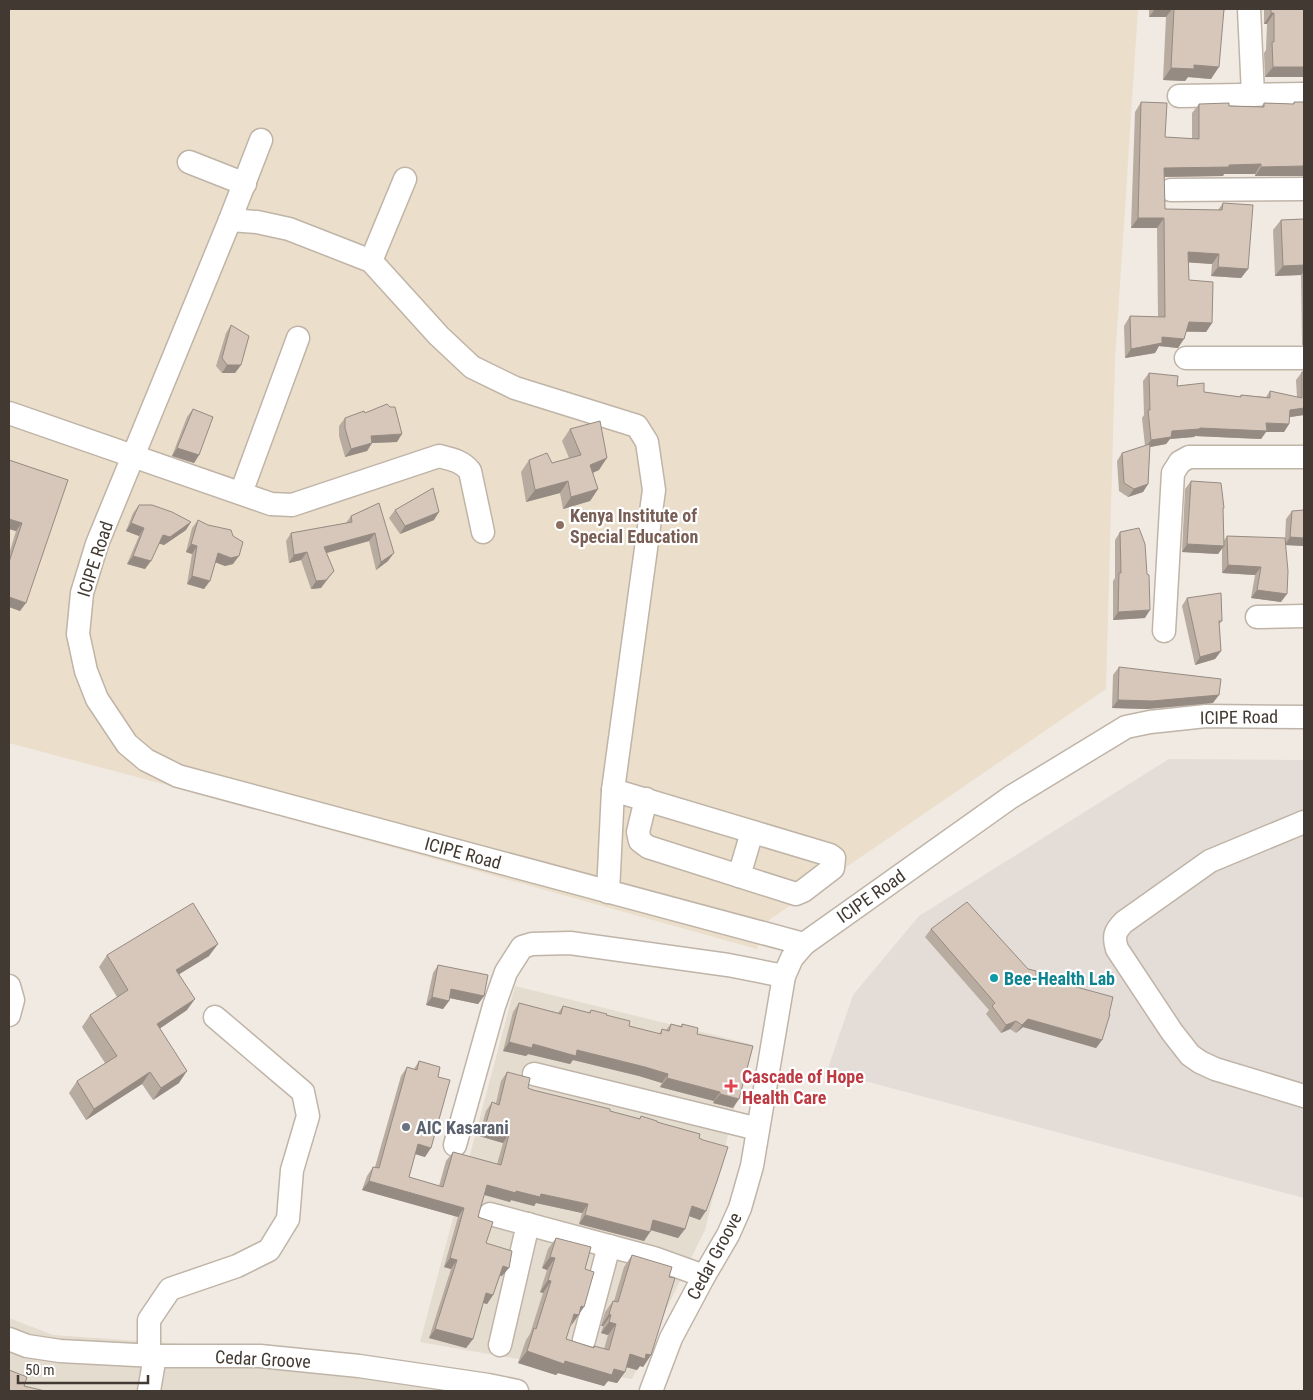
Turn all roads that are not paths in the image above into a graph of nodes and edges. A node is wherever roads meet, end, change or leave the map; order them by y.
1 (1249, 9) edge
2 (1253, 94) junction
3 (1304, 94) edge
4 (1179, 96) dead end
5 (261, 140) dead end
6 (189, 162) dead end
7 (405, 179) dead end
8 (245, 184) junction
9 (1304, 189) edge
10 (1171, 190) dead end
11 (230, 220) junction
12 (371, 261) junction
13 (298, 338) dead end
14 (1186, 358) dead end
15 (1304, 358) edge
16 (9, 414) edge
17 (133, 456) junction
18 (1304, 457) edge
19 (241, 493) junction
20 (483, 532) dead end
21 (1304, 616) edge
22 (1257, 617) dead end
23 (1164, 631) dead end
24 (1304, 717) edge
25 (613, 790) junction
26 (646, 800) junction
27 (1304, 822) edge
28 (752, 832) junction
29 (739, 876) junction
30 (608, 892) junction
31 (804, 944) junction
32 (784, 976) junction
33 (9, 986) edge
34 (9, 1015) edge
35 (215, 1017) dead end
36 (534, 1074) dead end
37 (1304, 1096) edge
38 (758, 1128) junction
39 (455, 1145) dead end
40 (490, 1214) dead end
41 (528, 1224) junction
42 (609, 1246) junction
43 (704, 1276) junction
44 (9, 1339) edge
45 (584, 1340) dead end
46 (500, 1346) dead end
47 (152, 1355) junction
48 (150, 1391) edge
49 (517, 1391) edge
50 (651, 1391) edge

1 - 2 street
2 - 3 street
2 - 4 street
5 - 8 street, ICIPE Road
6 - 8 street
7 - 12 street
8 - 11 street, ICIPE Road
9 - 10 street
11 - 12 street
11 - 17 street, ICIPE Road
12 - 25 street
13 - 19 street
14 - 15 street
16 - 17 street
17 - 19 street
17 - 30 street, ICIPE Road
18 - 23 street
19 - 20 street
21 - 22 street
24 - 31 street, ICIPE Road
25 - 26 street
25 - 30 street
26 - 28 street
26 - 29 street
27 - 37 street
28 - 29 street
28 - 29 street
30 - 31 street, ICIPE Road
31 - 32 street, Cedar Groove
32 - 38 street, Cedar Groove
32 - 39 street
33 - 34 street
35 - 47 street
36 - 38 street
38 - 43 street, Cedar Groove
40 - 41 street
41 - 42 street
41 - 46 street
42 - 43 street
42 - 45 street
43 - 50 street, Cedar Groove
44 - 47 street, Cedar Groove
47 - 48 street
47 - 49 street, Cedar Groove

